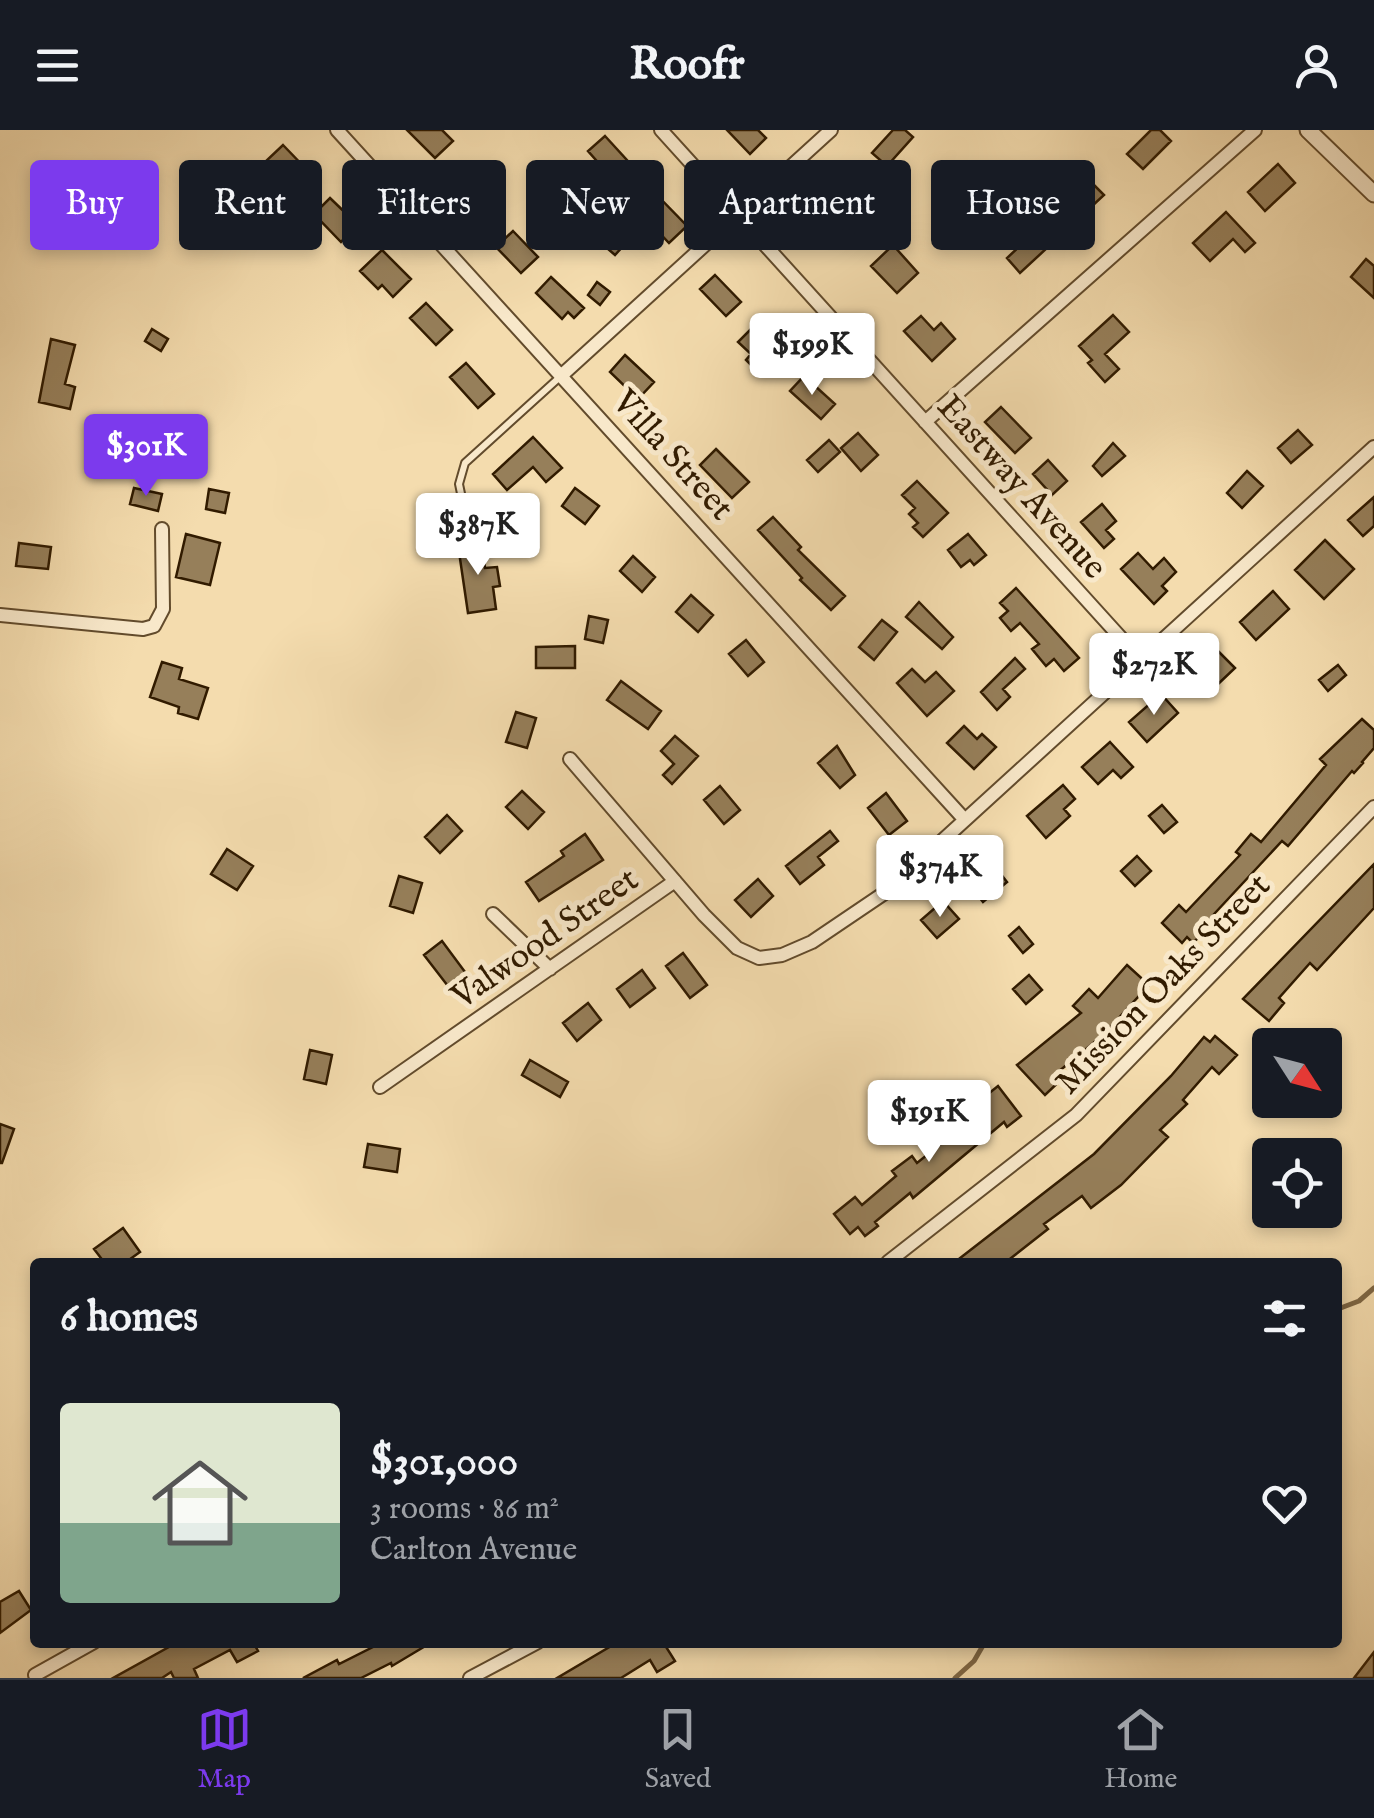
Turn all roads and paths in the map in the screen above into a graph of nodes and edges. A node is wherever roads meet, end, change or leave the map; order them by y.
1 (336, 130) edge
2 (661, 130) edge
3 (831, 130) edge
4 (1256, 130) edge
5 (1308, 130) edge
6 (688, 160) edge
7 (798, 160) edge
8 (1374, 194) edge
9 (699, 250) edge
10 (770, 250) edge
11 (562, 375) junction
12 (925, 422) junction
13 (1374, 447) edge
14 (162, 529) dead end
15 (469, 532) dead end
16 (0, 616) edge
17 (1140, 659) junction
18 (570, 759) dead end
19 (1374, 807) edge
20 (965, 820) junction
21 (675, 881) junction
22 (493, 914) dead end
23 (550, 969) junction
24 (380, 1087) dead end
25 (893, 1258) edge
26 (83, 1648) edge
27 (527, 1648) edge
28 (35, 1674) dead end
29 (470, 1678) edge

1 - 11 street, Villa Street
2 - 6 street, Eastway Avenue
3 - 7 street
4 - 12 street
5 - 8 street
9 - 11 street
10 - 12 street, Eastway Avenue
11 - 15 lane
11 - 20 street, Villa Street
12 - 17 street, Eastway Avenue
13 - 17 street, Valwood Street
14 - 16 street
17 - 20 street, Valwood Street
18 - 21 street
19 - 25 street, Mission Oaks Street
20 - 21 street, Valwood Street
21 - 23 street, Valwood Street
22 - 23 street
23 - 24 street, Valwood Street
26 - 28 street
27 - 29 street

